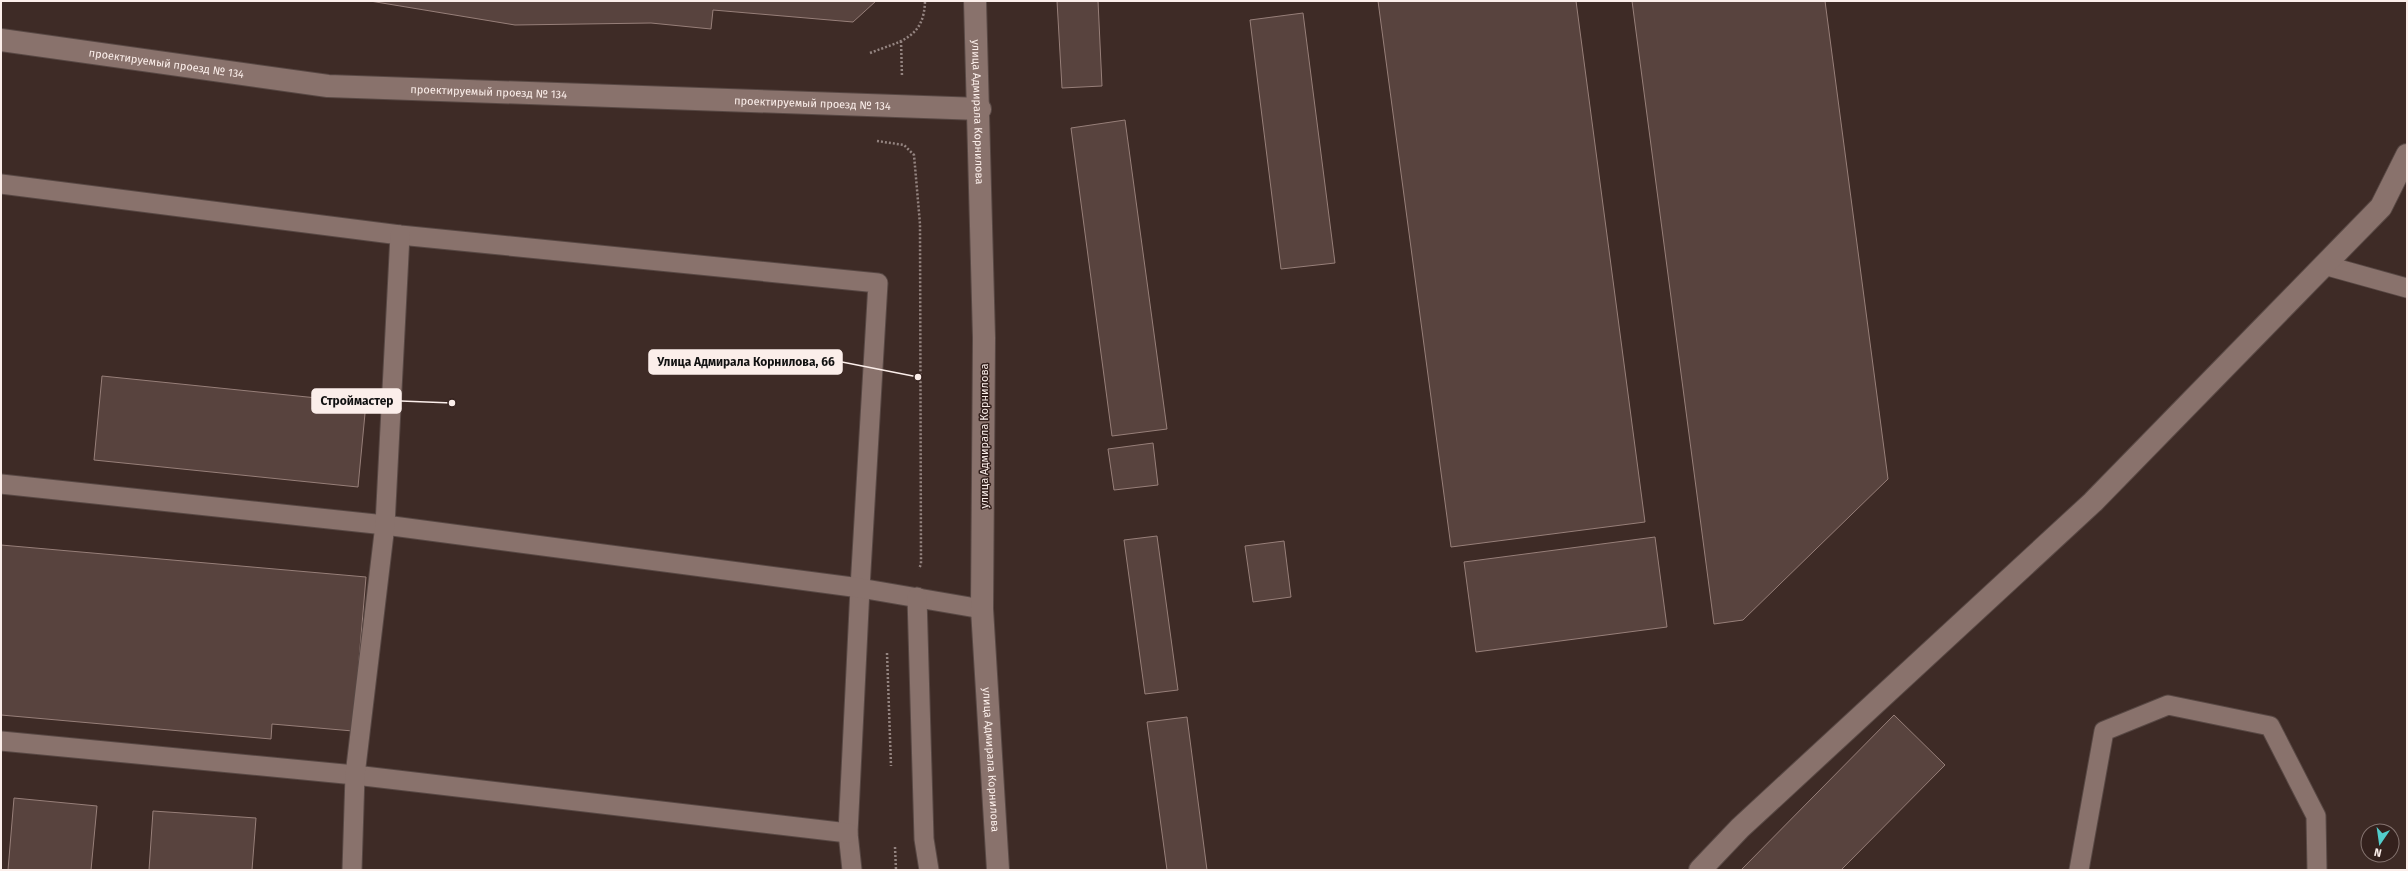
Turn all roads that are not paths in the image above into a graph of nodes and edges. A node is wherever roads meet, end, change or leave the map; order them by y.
1 (975, 1) edge
2 (1, 40) edge
3 (980, 109) junction
4 (2407, 155) edge
5 (1, 184) edge
6 (400, 236) junction
7 (2324, 265) junction
8 (2407, 288) edge
9 (1, 484) edge
10 (385, 525) junction
11 (860, 588) junction
12 (912, 597) junction
13 (982, 609) junction
14 (1, 741) edge
15 (355, 775) junction
16 (848, 833) junction
17 (352, 870) edge
18 (852, 870) edge
19 (930, 870) edge
20 (998, 870) edge
21 (1700, 870) edge
22 (2079, 870) edge
23 (2317, 870) edge

1 - 3 street, улица Адмирала Корнилова
2 - 3 street, проектируемый проезд № 134
3 - 13 street, улица Адмирала Корнилова
4 - 7 street
5 - 6 lane
6 - 10 lane
6 - 11 lane
7 - 8 lane
7 - 21 street
9 - 10 lane
10 - 11 lane
10 - 15 lane
11 - 12 lane
11 - 16 lane
12 - 13 lane
12 - 19 lane
13 - 20 street, улица Адмирала Корнилова
14 - 15 lane
15 - 16 lane
15 - 17 lane
16 - 18 lane
22 - 23 lane

